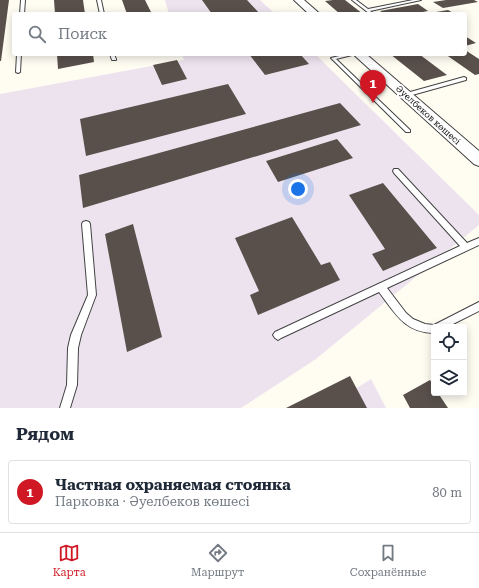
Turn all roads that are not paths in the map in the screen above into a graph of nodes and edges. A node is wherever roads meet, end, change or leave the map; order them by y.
1 (23, 0) edge
2 (99, 0) edge
3 (302, 0) edge
4 (354, 0) edge
5 (420, 0) edge
6 (367, 10) junction
7 (22, 12) edge
8 (102, 12) edge
9 (313, 12) edge
10 (370, 12) edge
11 (19, 56) edge
12 (344, 56) edge
13 (361, 56) edge
14 (18, 72) dead end
15 (464, 79) dead end
16 (405, 95) junction
17 (408, 131) dead end
18 (479, 160) edge
19 (396, 171) dead end
20 (86, 224) dead end
21 (479, 241) edge
22 (466, 248) junction
23 (381, 287) junction
24 (479, 306) edge
25 (444, 324) edge
26 (431, 329) edge
27 (278, 335) dead end
28 (65, 408) edge

1 - 7 lane
2 - 8 lane
3 - 9 street
4 - 6 lane
5 - 6 lane
6 - 10 lane
11 - 14 lane
12 - 17 lane
13 - 16 street, Әуелбеков көшесі
15 - 16 lane
16 - 18 street, Әуелбеков көшесі
19 - 22 lane
20 - 28 lane
21 - 22 lane
22 - 23 lane
23 - 26 lane
23 - 27 lane
24 - 25 lane

